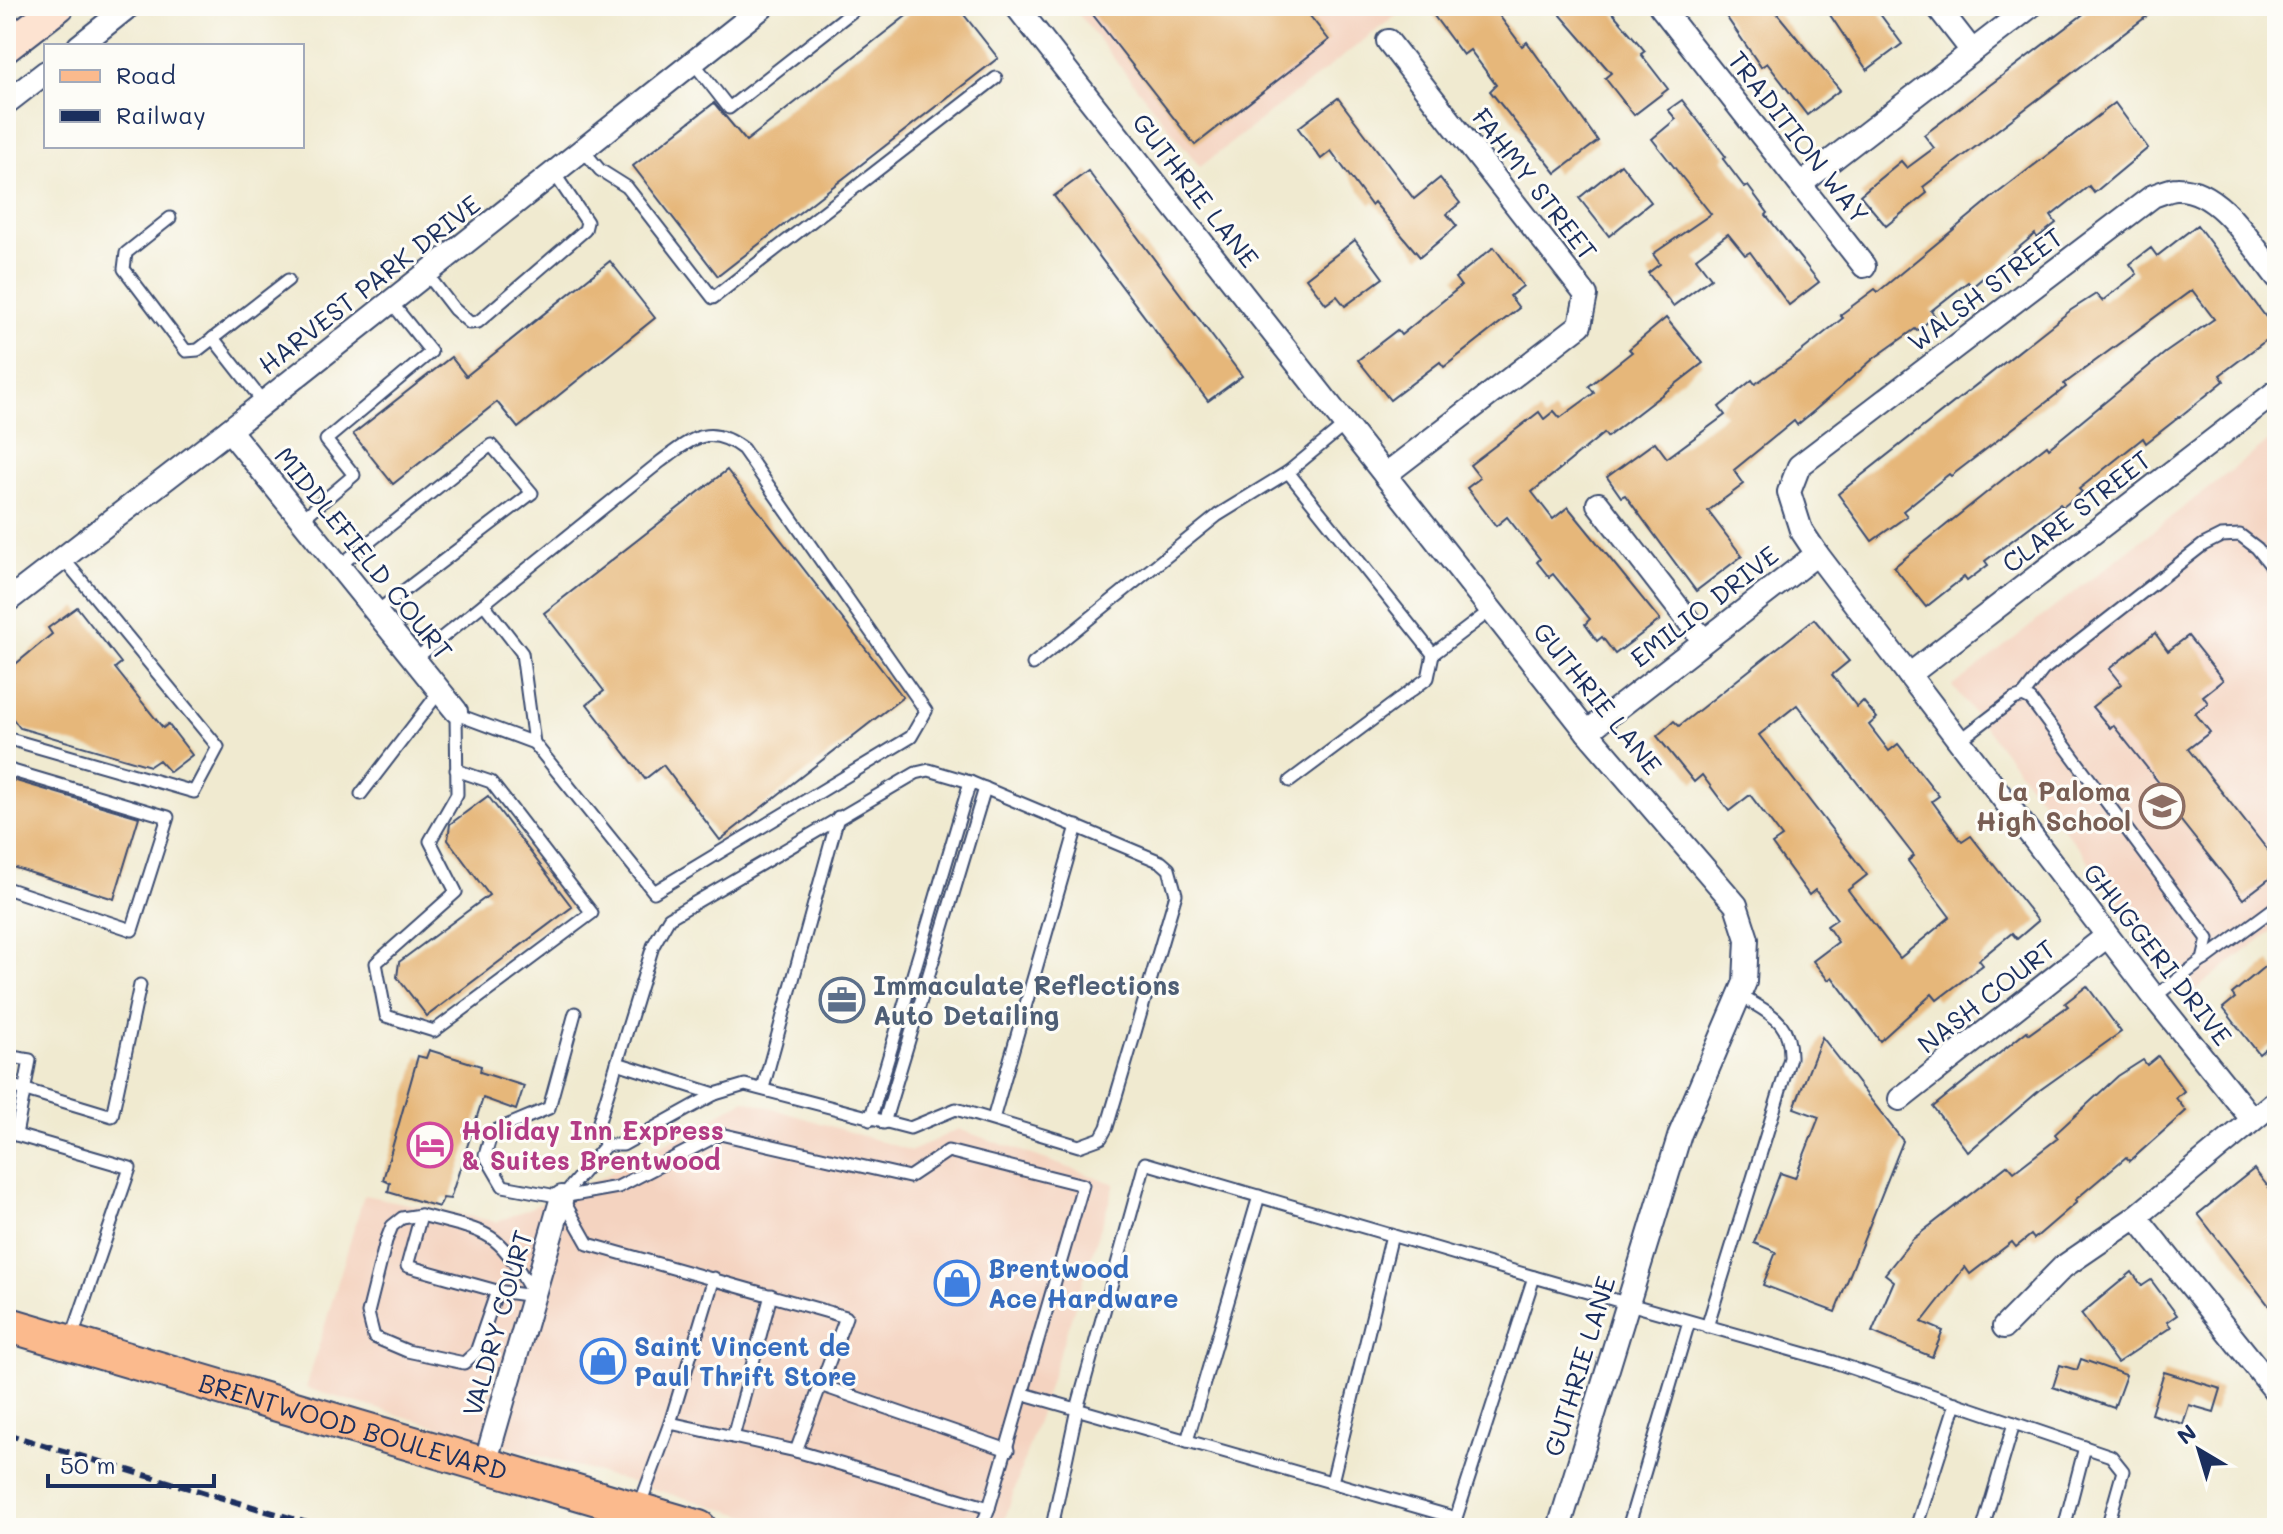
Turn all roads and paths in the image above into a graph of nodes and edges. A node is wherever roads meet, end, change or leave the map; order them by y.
1 (59, 6) edge
2 (129, 6) edge
3 (764, 6) edge
4 (859, 6) edge
5 (1016, 6) edge
6 (1660, 6) edge
7 (1937, 6) edge
8 (2031, 6) edge
9 (1388, 41) dead end
10 (82, 44) edge
11 (6, 47) edge
12 (1972, 51) junction
13 (693, 62) junction
14 (44, 74) edge
15 (996, 78) dead end
16 (6, 103) edge
17 (583, 150) junction
18 (554, 173) junction
19 (1802, 183) junction
20 (170, 218) dead end
21 (1864, 266) dead end
22 (427, 274) junction
23 (2277, 277) edge
24 (288, 280) dead end
25 (391, 302) junction
26 (213, 338) junction
27 (2277, 391) edge
28 (264, 403) junction
29 (1345, 425) junction
30 (229, 430) junction
31 (1288, 472) junction
32 (1385, 475) junction
33 (1598, 504) dead end
34 (301, 520) junction
35 (1817, 554) junction
36 (63, 558) junction
37 (339, 566) junction
38 (2277, 573) edge
39 (6, 602) edge
40 (484, 604) junction
41 (1491, 610) junction
42 (376, 612) junction
43 (1704, 641) junction
44 (1433, 654) junction
45 (414, 660) junction
46 (1033, 664) dead end
47 (1909, 675) junction
48 (440, 691) junction
49 (2023, 696) junction
50 (456, 713) junction
51 (1587, 732) junction
52 (6, 738) edge
53 (1959, 741) junction
54 (534, 743) junction
55 (6, 769) edge
56 (456, 770) junction
57 (1290, 781) dead end
58 (970, 782) junction
59 (985, 788) junction
60 (361, 794) dead end
61 (838, 817) junction
62 (1077, 826) junction
63 (6, 888) edge
64 (2277, 906) edge
65 (2107, 936) junction
66 (2203, 960) junction
67 (140, 985) dead end
68 (1740, 995) junction
69 (2154, 997) junction
70 (575, 1013) dead end
71 (6, 1056) edge
72 (617, 1063) junction
73 (6, 1084) edge
74 (25, 1088) junction
75 (763, 1088) junction
76 (715, 1094) junction
77 (1900, 1099) dead end
78 (2277, 1100) edge
79 (993, 1119) junction
80 (2252, 1119) junction
81 (870, 1120) junction
82 (884, 1123) junction
83 (11, 1133) edge
84 (606, 1145) junction
85 (1259, 1196) junction
86 (562, 1197) junction
87 (421, 1215) junction
88 (2136, 1217) junction
89 (1392, 1235) junction
90 (1534, 1277) junction
91 (714, 1278) junction
92 (497, 1291) junction
93 (771, 1295) junction
94 (534, 1296) junction
95 (1627, 1306) junction
96 (1689, 1322) junction
97 (6, 1324) edge
98 (1707, 1327) junction
99 (2004, 1327) dead end
100 (70, 1342) junction
101 (820, 1385) junction
102 (2277, 1393) edge
103 (1024, 1394) junction
104 (1956, 1403) junction
105 (1077, 1409) junction
106 (670, 1423) junction
107 (2014, 1423) junction
108 (733, 1437) junction
109 (1187, 1441) junction
110 (2085, 1447) junction
111 (1008, 1450) junction
112 (796, 1451) junction
113 (485, 1464) junction
114 (1332, 1482) junction
115 (989, 1508) junction
116 (638, 1509) junction
117 (1455, 1523) edge
118 (699, 1528) edge
119 (981, 1528) edge
120 (1056, 1528) edge
121 (1559, 1528) edge
122 (1628, 1528) edge
123 (1916, 1528) edge
124 (1983, 1528) edge
125 (2064, 1528) edge
126 (2107, 1528) edge

1 - 11 street
2 - 10 street
3 - 13 street, HARVEST PARK DRIVE
4 - 13 lane
5 - 29 street, GUTHRIE LANE
6 - 19 street, TRADITION WAY
7 - 12 street
8 - 12 street
9 - 32 street, FAHMY STREET
12 - 19 street
13 - 17 street, HARVEST PARK DRIVE
14 - 16 street
15 - 17 lane
17 - 18 street, HARVEST PARK DRIVE
18 - 22 street, HARVEST PARK DRIVE
18 - 22 lane
19 - 21 street, TRADITION WAY
20 - 26 lane
22 - 25 street, HARVEST PARK DRIVE
23 - 35 street, WALSH STREET
24 - 26 lane
25 - 28 street, HARVEST PARK DRIVE
25 - 34 lane
26 - 28 lane
27 - 47 street, CLARE STREET
28 - 30 street, HARVEST PARK DRIVE
29 - 31 lane
29 - 32 street, GUTHRIE LANE
30 - 34 street, MIDDLEFIELD COURT
30 - 36 street, HARVEST PARK DRIVE
31 - 44 lane
31 - 46 lane
32 - 41 street, GUTHRIE LANE
33 - 43 street
34 - 37 street, MIDDLEFIELD COURT
35 - 43 street, EMILIO DRIVE
35 - 47 street, GHUGGERI DRIVE
36 - 39 street, HARVEST PARK DRIVE
36 - 52 lane
37 - 42 street, MIDDLEFIELD COURT
37 - 42 lane
38 - 49 lane
40 - 45 lane
40 - 54 lane
40 - 54 lane
41 - 44 lane
41 - 51 street, GUTHRIE LANE
42 - 45 street, MIDDLEFIELD COURT
43 - 51 street, EMILIO DRIVE
44 - 57 lane
45 - 48 street, MIDDLEFIELD COURT
47 - 53 street, GHUGGERI DRIVE
48 - 50 street, MIDDLEFIELD COURT
48 - 60 lane
49 - 53 lane
49 - 66 lane
50 - 54 lane
50 - 56 lane
51 - 68 street, GUTHRIE LANE
53 - 65 street, GHUGGERI DRIVE
55 - 63 lane
56 - 56 lane
58 - 59 lane
58 - 61 lane
58 - 81 lane
59 - 62 lane
59 - 82 lane
61 - 72 lane
61 - 75 lane
62 - 79 lane
62 - 79 lane
64 - 66 lane
65 - 69 street, GHUGGERI DRIVE
65 - 77 street, NASH COURT
66 - 69 lane
67 - 74 lane
68 - 95 street, GUTHRIE LANE
68 - 98 lane
69 - 80 street, GHUGGERI DRIVE
70 - 86 lane
71 - 74 lane
72 - 76 lane
72 - 84 lane
73 - 74 lane
74 - 83 lane
75 - 76 lane
75 - 81 lane
76 - 84 lane
78 - 80 street
79 - 82 lane
80 - 88 street
81 - 82 lane
83 - 100 lane
84 - 86 lane
85 - 89 lane
85 - 105 lane
85 - 109 lane
86 - 91 lane
86 - 94 street, VALDRY COURT
86 - 103 lane
87 - 92 lane
87 - 92 lane
87 - 94 lane
88 - 99 street
88 - 102 street
89 - 90 lane
89 - 114 lane
90 - 95 lane
90 - 117 lane
91 - 93 lane
91 - 106 lane
92 - 94 lane
93 - 101 lane
93 - 108 lane
94 - 113 street, VALDRY COURT
95 - 96 lane
95 - 121 street, GUTHRIE LANE
96 - 98 lane
96 - 122 lane
97 - 100 main road, BRENTWOOD BOULEVARD
98 - 104 lane
100 - 113 main road, BRENTWOOD BOULEVARD
101 - 111 lane
101 - 112 lane
103 - 105 lane
103 - 111 lane
104 - 107 lane
104 - 123 lane
105 - 109 lane
105 - 120 lane
106 - 108 lane
106 - 116 lane
107 - 110 lane
107 - 124 lane
108 - 112 lane
109 - 114 lane
110 - 125 lane
110 - 126 lane
111 - 115 lane
112 - 115 lane
113 - 116 main road, BRENTWOOD BOULEVARD
114 - 117 lane
115 - 119 lane
116 - 118 main road, BRENTWOOD BOULEVARD

